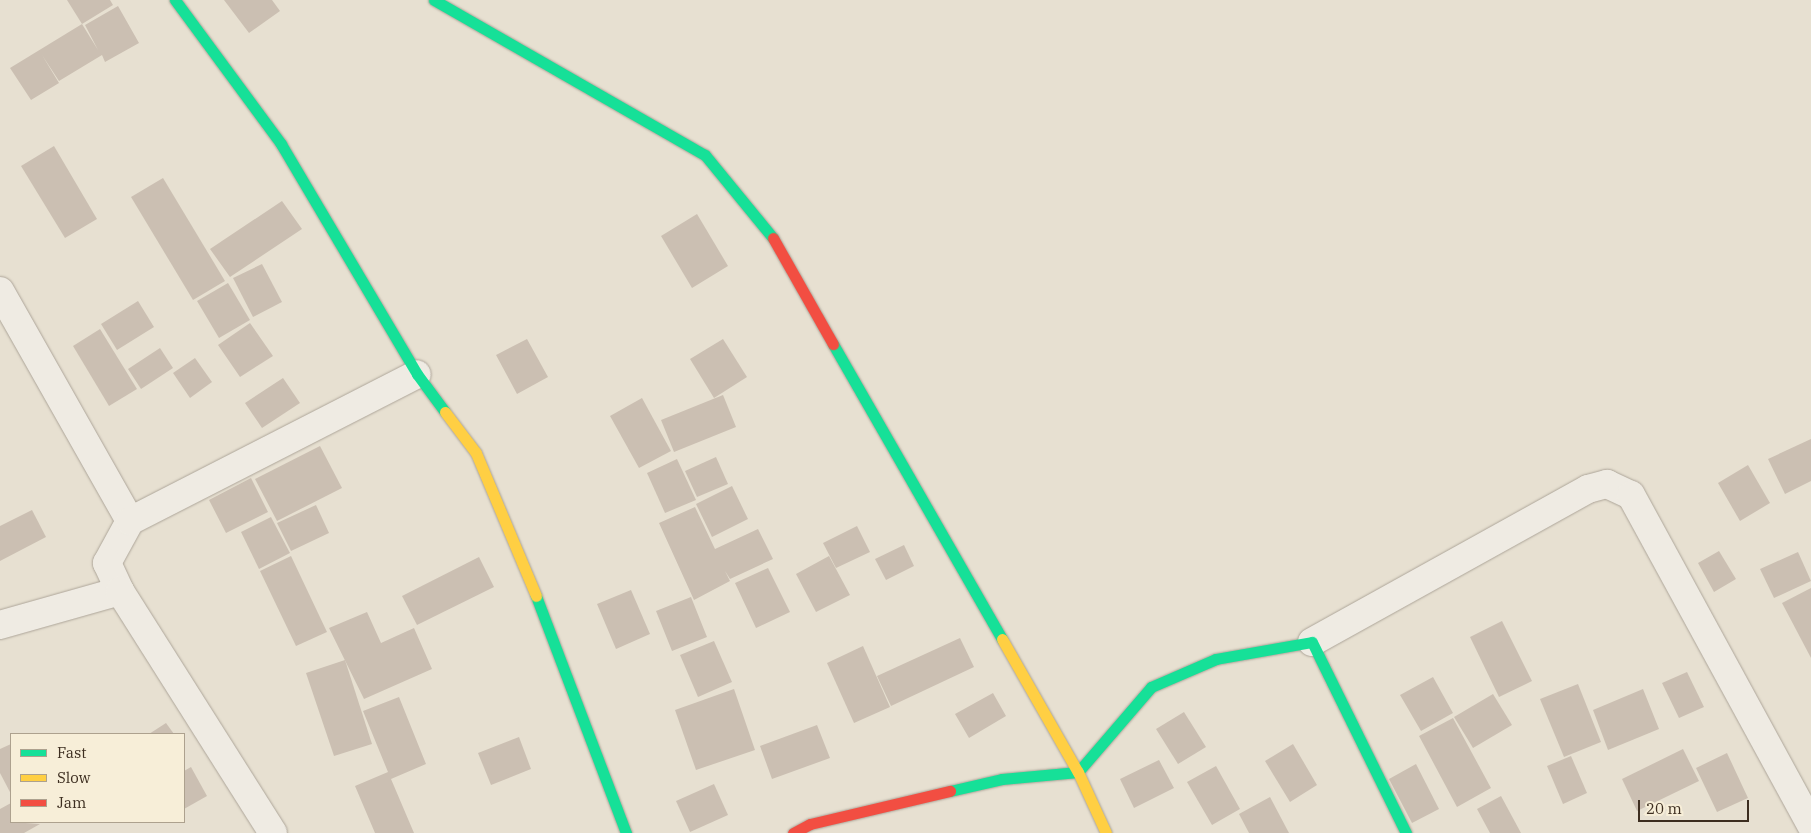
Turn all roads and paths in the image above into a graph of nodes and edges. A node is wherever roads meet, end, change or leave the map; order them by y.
1 (175, 0) edge
2 (434, 0) edge
3 (0, 291) edge
4 (417, 374) junction
5 (130, 521) junction
6 (120, 591) junction
7 (0, 625) edge
8 (1312, 642) junction
9 (1078, 772) junction
10 (1811, 824) edge
11 (273, 833) edge
12 (626, 833) edge
13 (793, 833) edge
14 (1106, 833) edge
15 (1406, 833) edge

1 - 4 street
2 - 9 street
3 - 5 street
4 - 5 street
4 - 12 street
5 - 6 street
6 - 7 street
6 - 11 street
8 - 9 street
8 - 10 street
8 - 15 street
9 - 13 street
9 - 14 street

